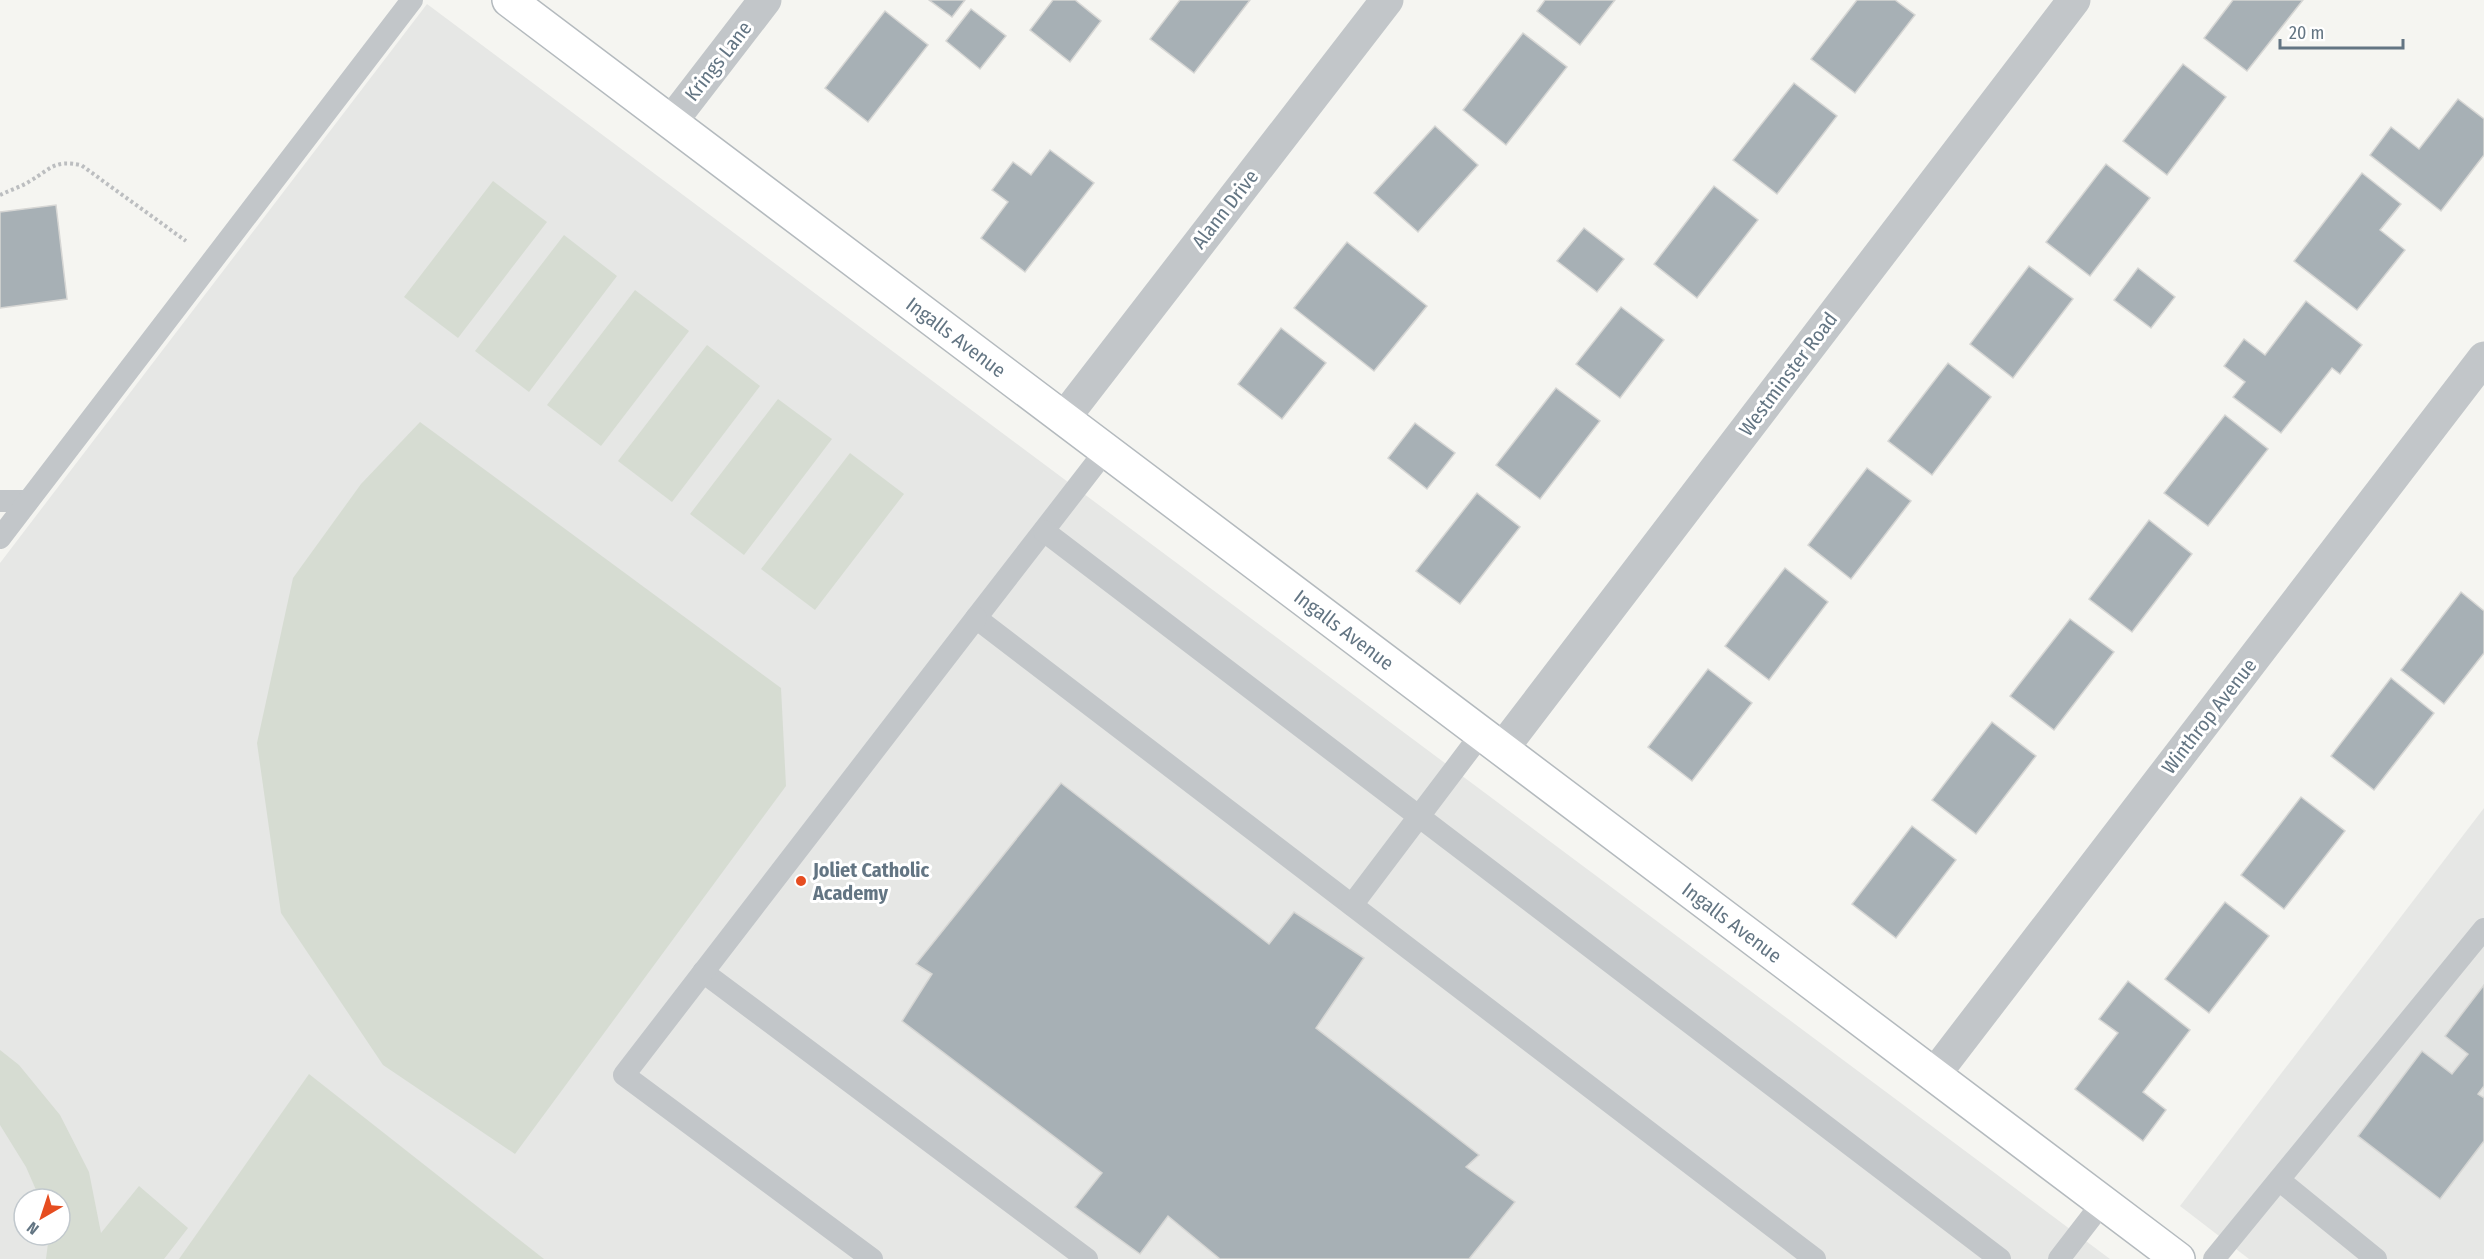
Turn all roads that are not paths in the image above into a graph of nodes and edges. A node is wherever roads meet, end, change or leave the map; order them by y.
1 (412, 0) edge
2 (509, 0) edge
3 (765, 0) edge
4 (1387, 0) edge
5 (2074, 0) edge
6 (670, 122) junction
7 (2484, 358) edge
8 (1064, 418) junction
9 (1106, 450) junction
10 (0, 501) edge
11 (28, 501) junction
12 (1044, 531) junction
13 (0, 538) edge
14 (976, 618) junction
15 (1492, 741) junction
16 (1418, 816) junction
17 (1352, 905) junction
18 (2484, 929) edge
19 (703, 972) junction
20 (1934, 1074) junction
21 (2279, 1180) junction
22 (2103, 1202) junction
23 (872, 1259) edge
24 (1087, 1259) edge
25 (1815, 1259) edge
26 (2000, 1259) edge
27 (2059, 1259) edge
28 (2178, 1259) edge
29 (2214, 1259) edge
30 (2376, 1259) edge

1 - 11 lane
2 - 6 street, Ingalls Avenue
3 - 6 street, Krings Lane
4 - 8 street, Alann Drive
5 - 15 street, Westminster Road
6 - 8 street, Ingalls Avenue
7 - 20 street, Winthrop Avenue
8 - 9 street, Ingalls Avenue
9 - 12 lane
9 - 15 street, Ingalls Avenue
10 - 11 lane
11 - 13 lane
12 - 14 lane
12 - 16 lane
14 - 17 lane
14 - 19 lane
15 - 16 lane
15 - 20 street, Ingalls Avenue
16 - 17 lane
16 - 26 lane
17 - 25 lane
18 - 21 lane
19 - 23 lane
19 - 24 lane
20 - 22 street, Ingalls Avenue
21 - 29 lane
21 - 30 lane
22 - 27 lane
22 - 28 street, Ingalls Avenue

